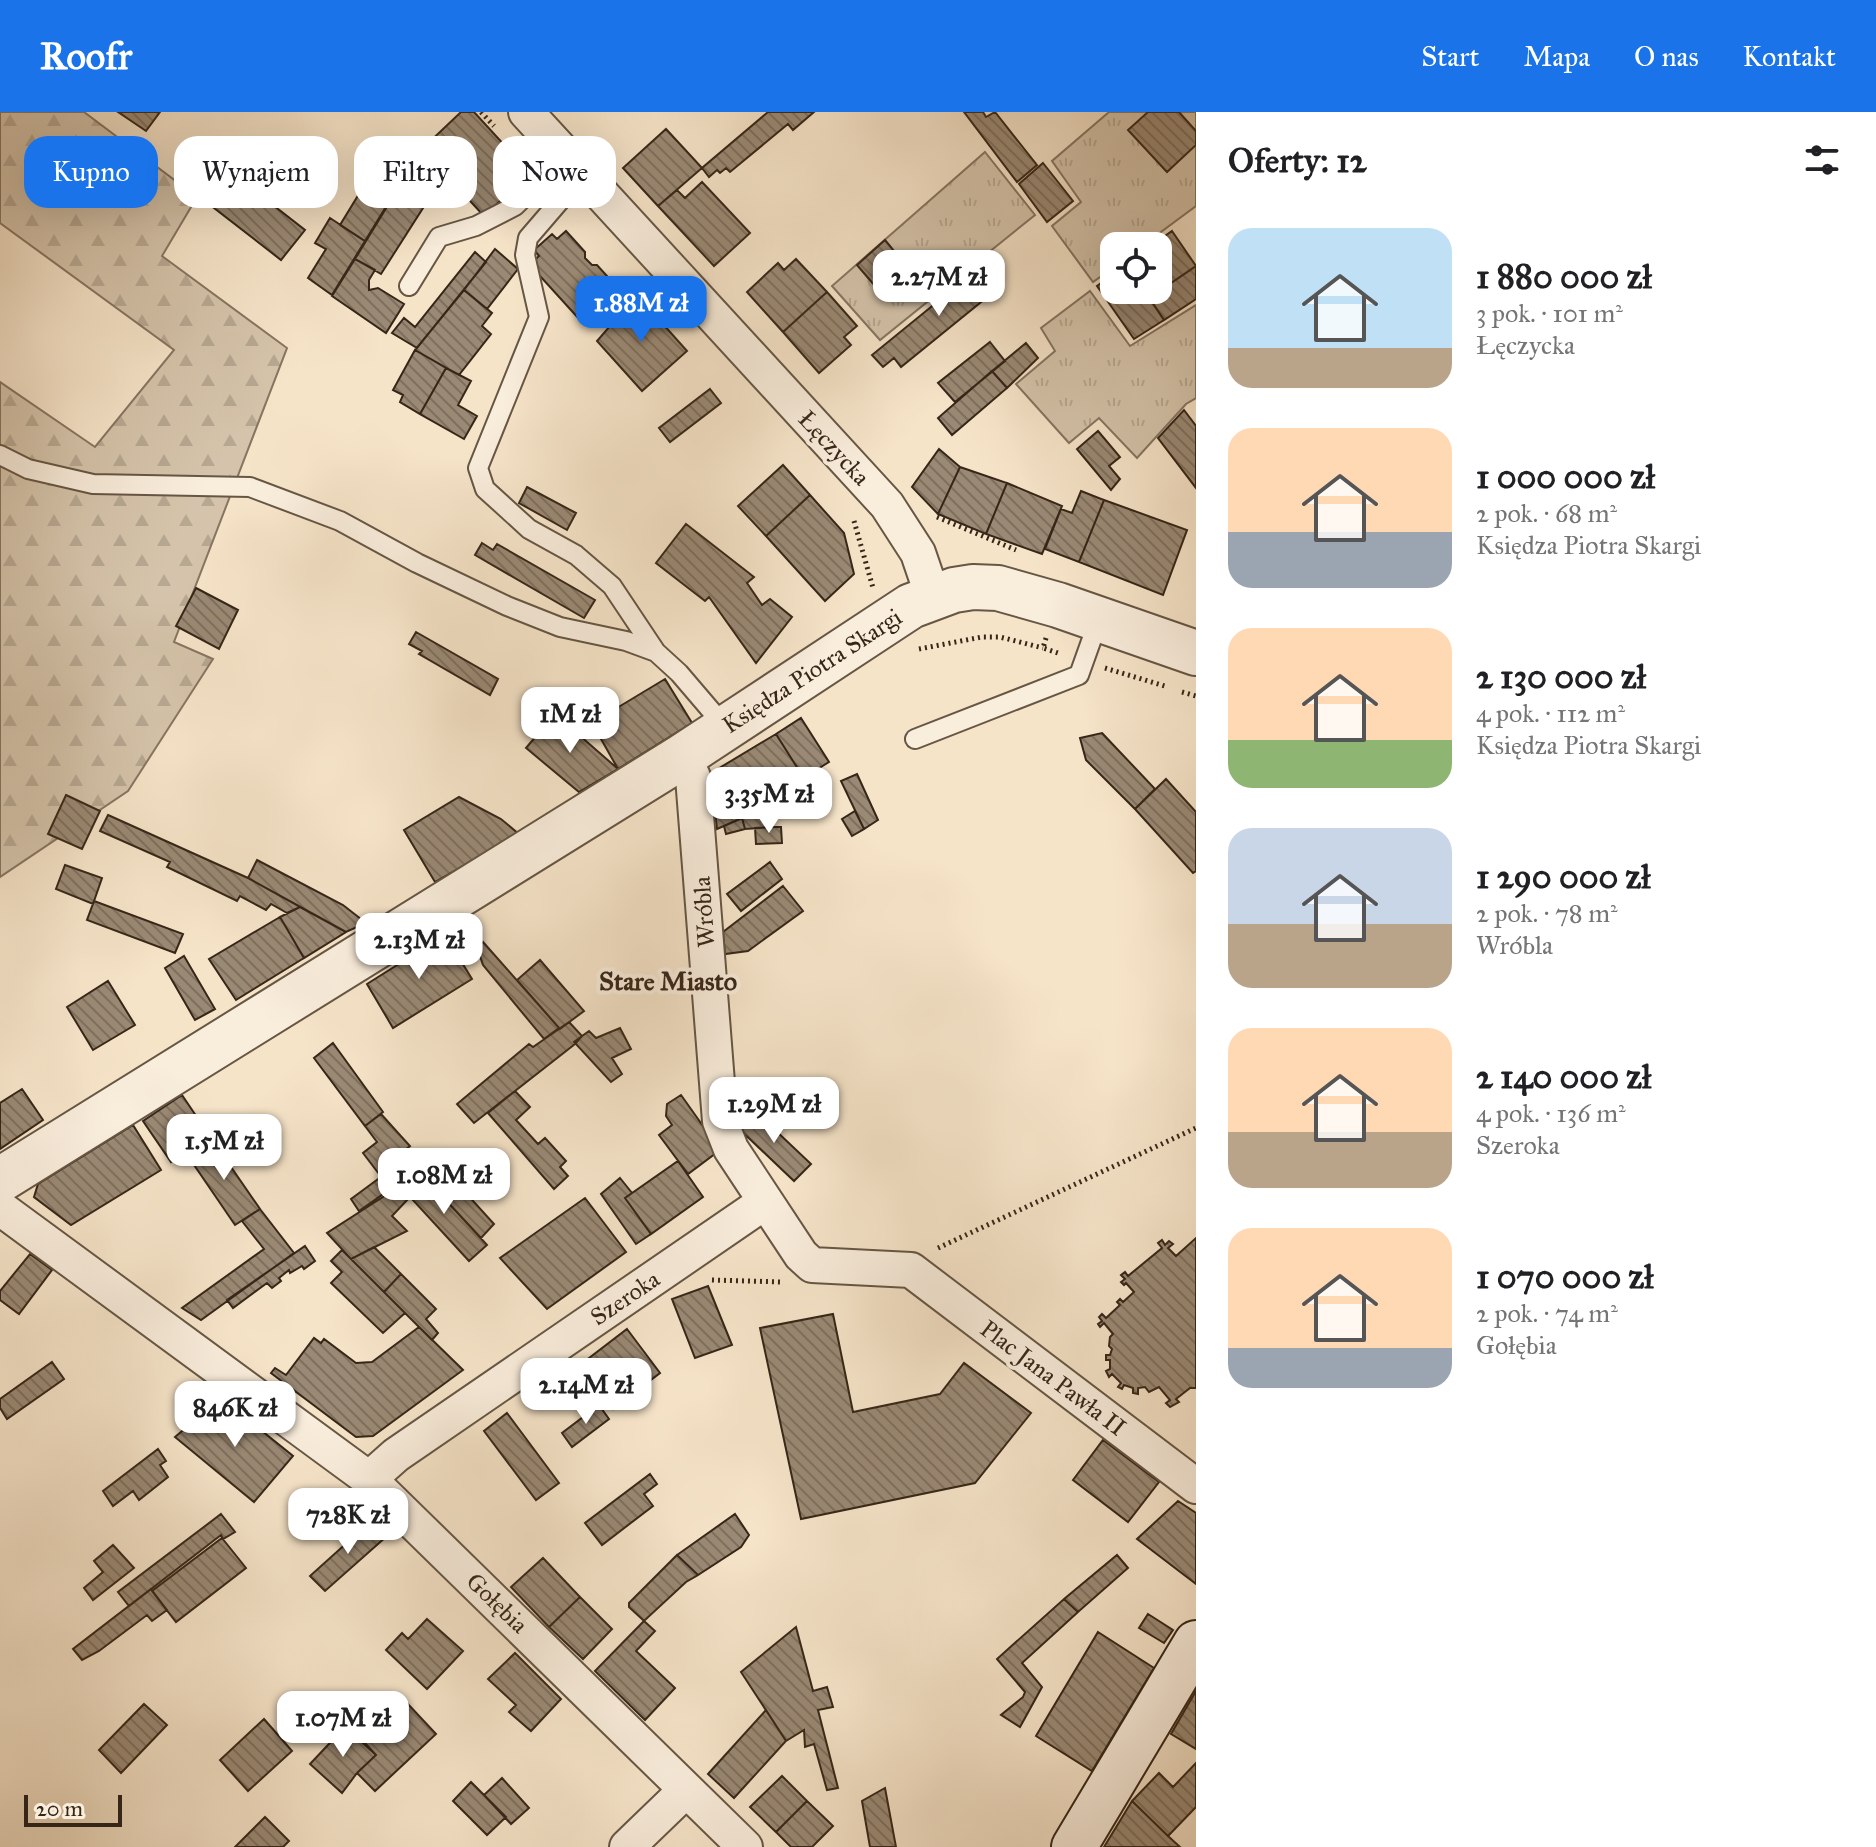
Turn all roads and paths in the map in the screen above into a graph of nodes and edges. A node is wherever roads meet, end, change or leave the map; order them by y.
1 (481, 112) edge
2 (514, 124) edge
3 (532, 136) edge
4 (511, 208) edge
5 (547, 208) edge
6 (614, 208) edge
7 (409, 286) dead end
8 (0, 455) edge
9 (844, 509) dead end
10 (874, 591) dead end
11 (933, 597) junction
12 (1099, 619) junction
13 (656, 652) junction
14 (1196, 653) edge
15 (726, 728) junction
16 (915, 739) dead end
17 (683, 756) junction
18 (1196, 1128) edge
19 (0, 1180) edge
20 (765, 1202) junction
21 (0, 1208) edge
22 (911, 1270) junction
23 (701, 1281) dead end
24 (788, 1282) dead end
25 (369, 1479) junction
26 (1196, 1486) edge
27 (1196, 1643) edge
28 (686, 1790) junction
29 (627, 1847) edge
30 (745, 1847) edge
31 (1074, 1847) edge

1 - 2 path
2 - 3 street, Łęczycka
4 - 7 lane
5 - 13 lane
6 - 11 street, Łęczycka
8 - 13 lane
9 - 10 path
11 - 12 street
11 - 15 street, Księdza Piotra Skargi
12 - 14 street
12 - 16 lane
13 - 15 lane
15 - 17 street, Księdza Piotra Skargi
17 - 19 street, Księdza Piotra Skargi
17 - 20 street, Wróbla
18 - 22 path
20 - 22 street
20 - 25 street, Szeroka
21 - 25 street, Gołębia
22 - 26 street, Plac Jana Pawła II
23 - 24 path
25 - 28 street, Gołębia
27 - 31 street
28 - 29 street
28 - 30 street, Gołębia

